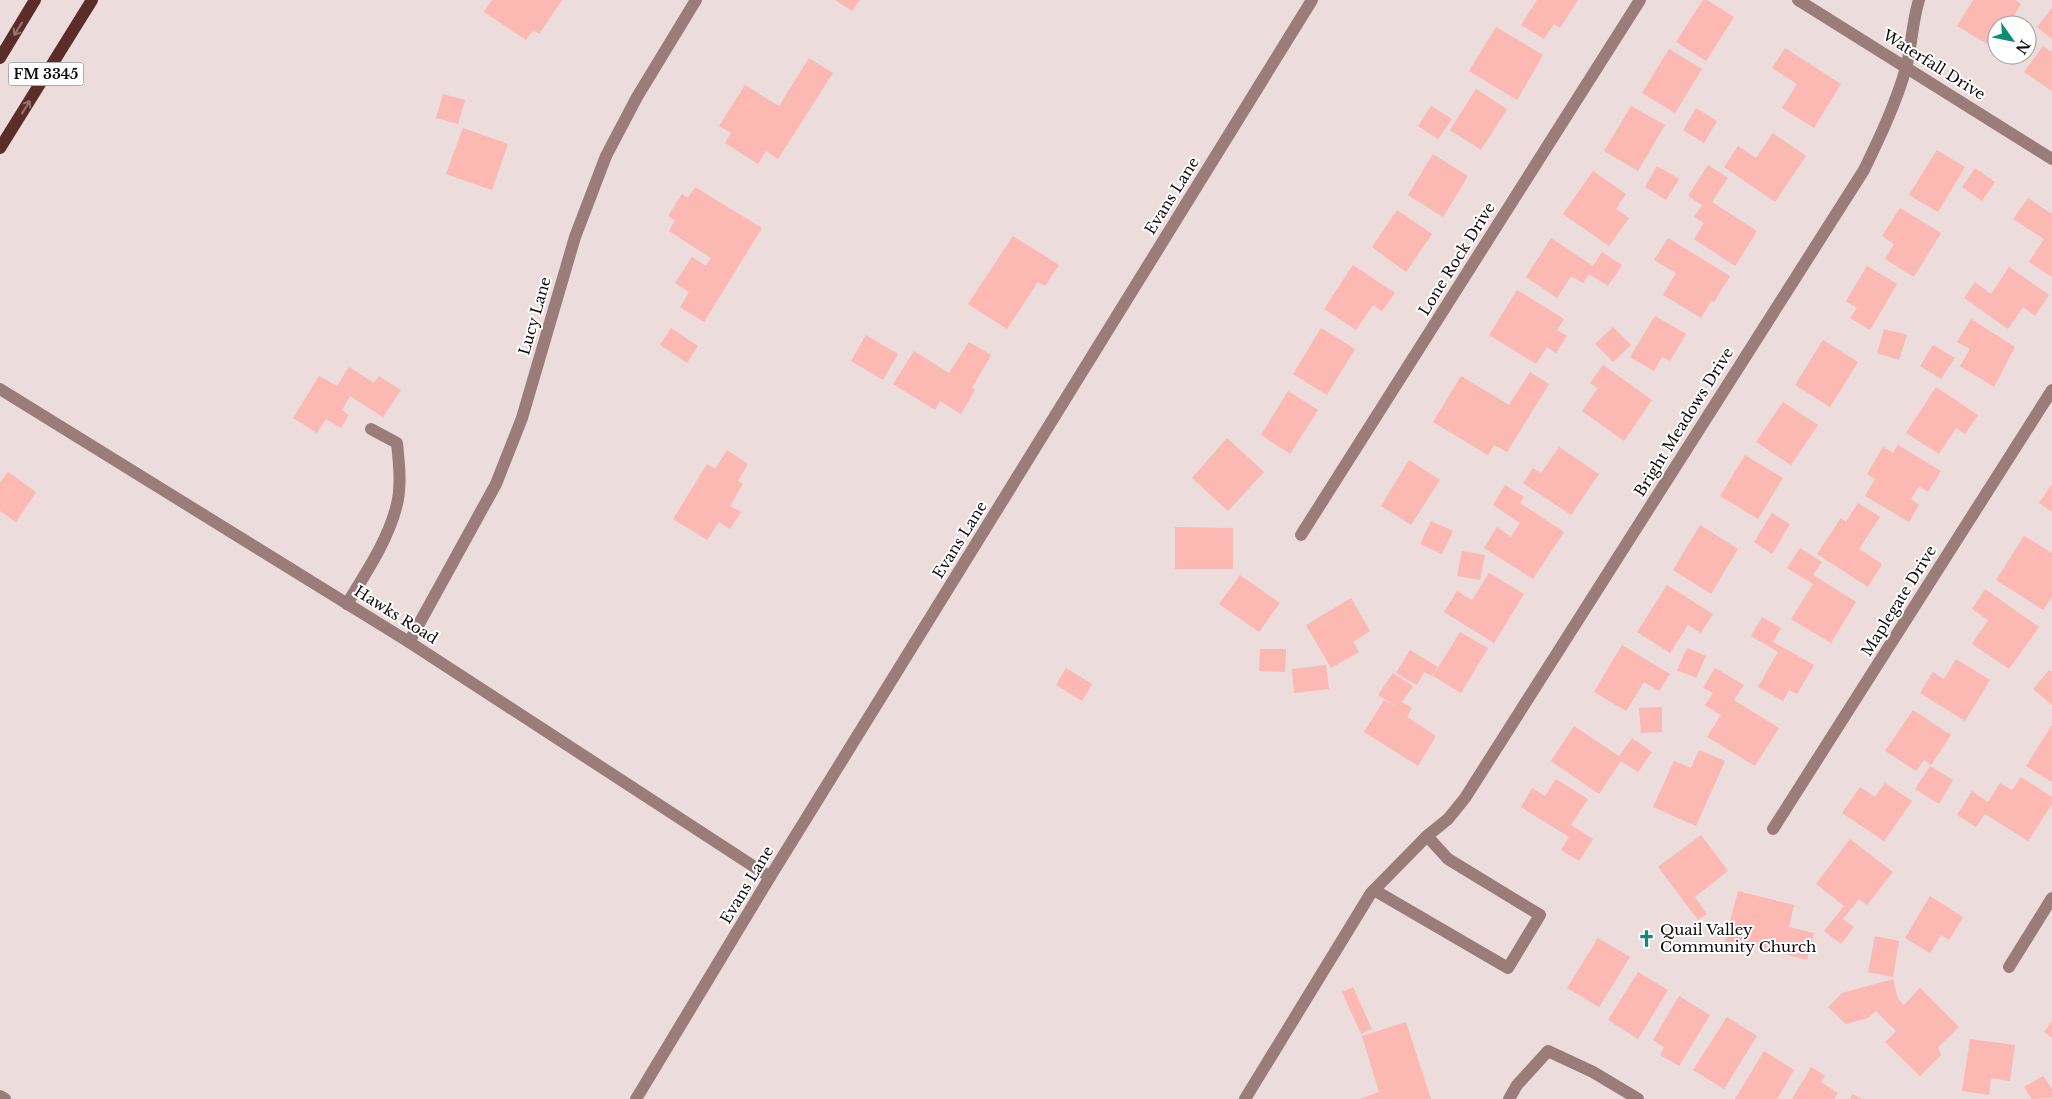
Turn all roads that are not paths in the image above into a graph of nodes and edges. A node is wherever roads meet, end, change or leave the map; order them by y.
1 (36, 0) edge
2 (92, 0) edge
3 (696, 0) edge
4 (1312, 0) edge
5 (1640, 0) edge
6 (1798, 0) edge
7 (1919, 0) edge
8 (0, 58) edge
9 (1906, 66) junction
10 (0, 148) edge
11 (2052, 159) edge
12 (0, 389) edge
13 (2052, 390) edge
14 (371, 429) dead end
15 (1301, 535) dead end
16 (347, 604) junction
17 (408, 642) junction
18 (1773, 829) dead end
19 (1427, 836) junction
20 (770, 877) junction
21 (1374, 890) junction
22 (2052, 898) edge
23 (2009, 967) dead end
24 (0, 1096) edge
25 (5, 1099) edge
26 (636, 1099) edge
27 (1245, 1099) edge
28 (1509, 1099) edge
29 (1638, 1099) edge

1 -> 8 main road, FM 3345
10 -> 2 main road, FM 3345
3 - 17 street, Lucy Lane
4 - 20 street, Evans Lane
5 - 15 street, Lone Rock Drive
6 - 9 street, Waterfall Drive
7 - 9 street, Bright Meadows Drive
9 - 11 street, Waterfall Drive
9 - 19 street, Bright Meadows Drive
12 - 16 street, Hawks Road
13 - 18 street, Maplegate Drive
14 - 16 street
16 - 17 street, Hawks Road
17 - 20 street, Hawks Road
19 - 21 street, Bright Meadows Drive
19 - 21 street
20 - 26 street, Evans Lane
21 - 27 street, Bright Meadows Drive
22 - 23 street
24 - 25 street
28 - 29 street

